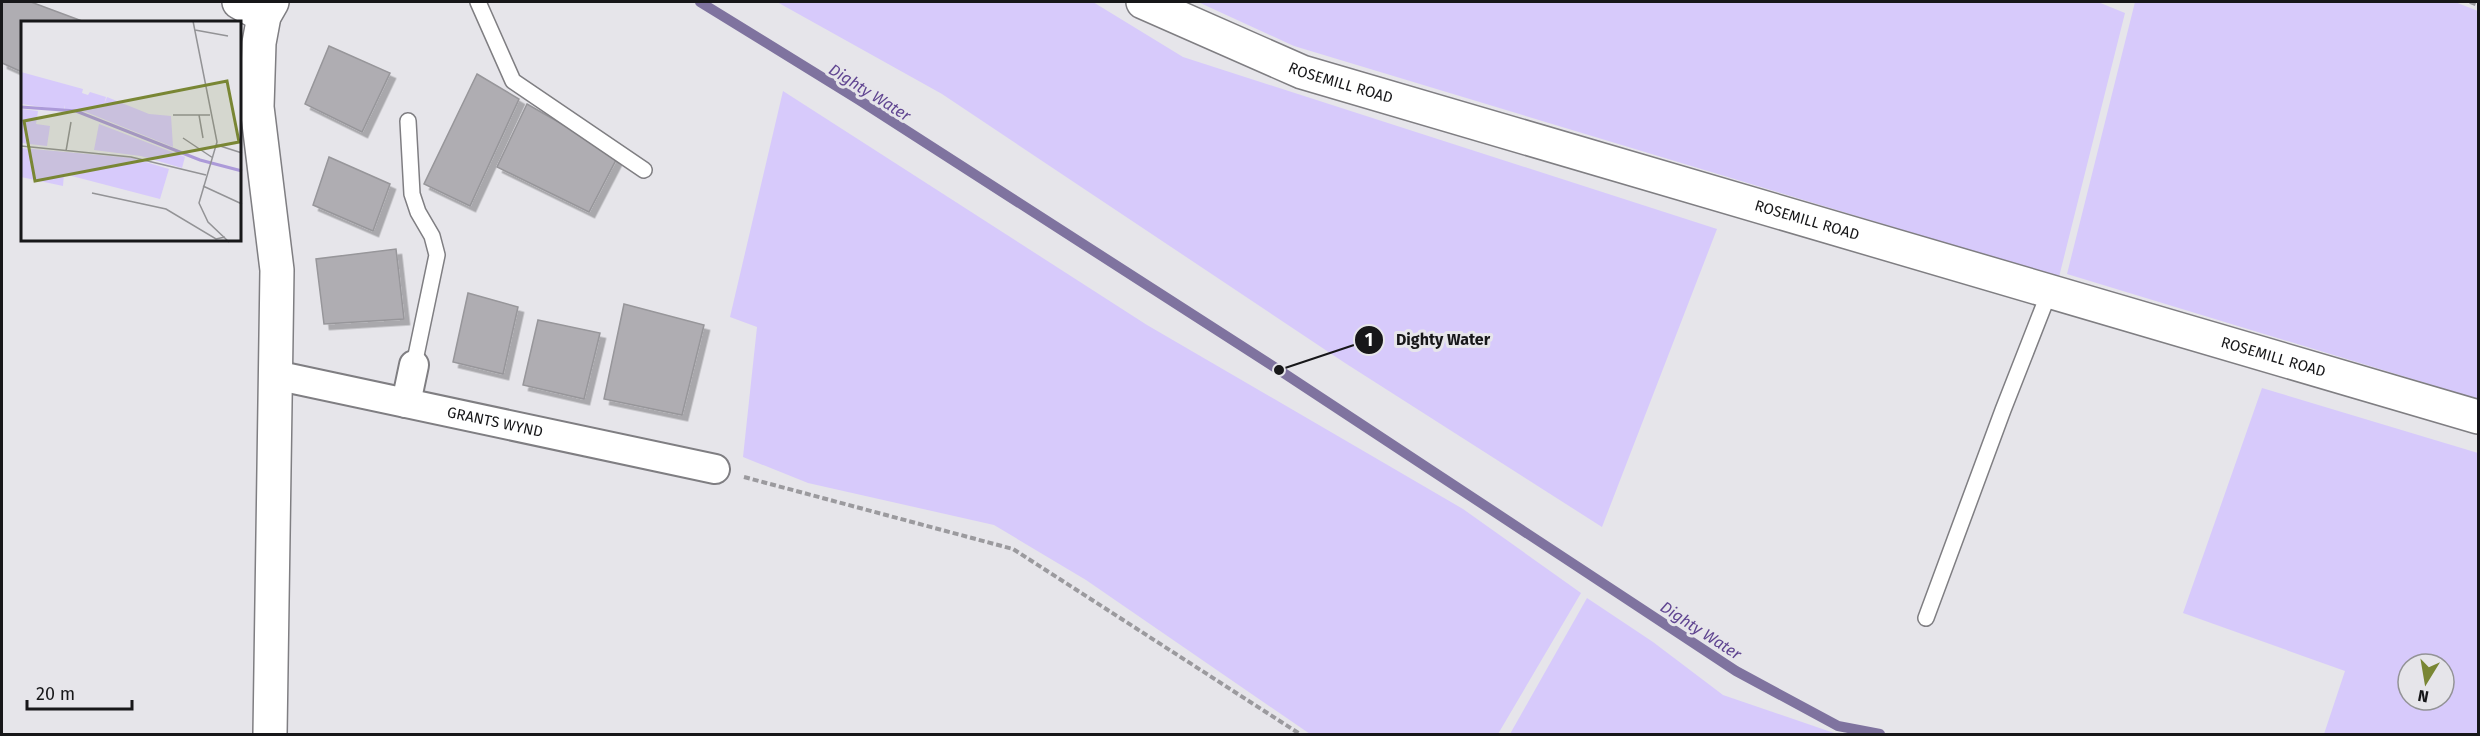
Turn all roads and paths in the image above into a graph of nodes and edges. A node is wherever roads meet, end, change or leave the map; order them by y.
1 (478, 2) edge
2 (1143, 2) edge
3 (2470, 2) edge
4 (2478, 5) edge
5 (259, 6) edge
6 (408, 122) dead end
7 (644, 170) dead end
8 (2050, 290) junction
9 (414, 365) joint
10 (275, 375) junction
11 (406, 403) junction
12 (2478, 417) edge
13 (715, 469) joint
14 (1926, 618) dead end
15 (270, 735) edge
16 (1299, 735) edge

1 - 7 lane
2 - 8 street, ROSEMILL ROAD
3 - 4 path
5 - 10 street
6 - 9 lane
8 - 12 street, ROSEMILL ROAD
8 - 14 lane
9 - 11 street
10 - 11 street, GRANTS WYND
10 - 15 street
11 - 13 street, GRANTS WYND
13 - 16 path

